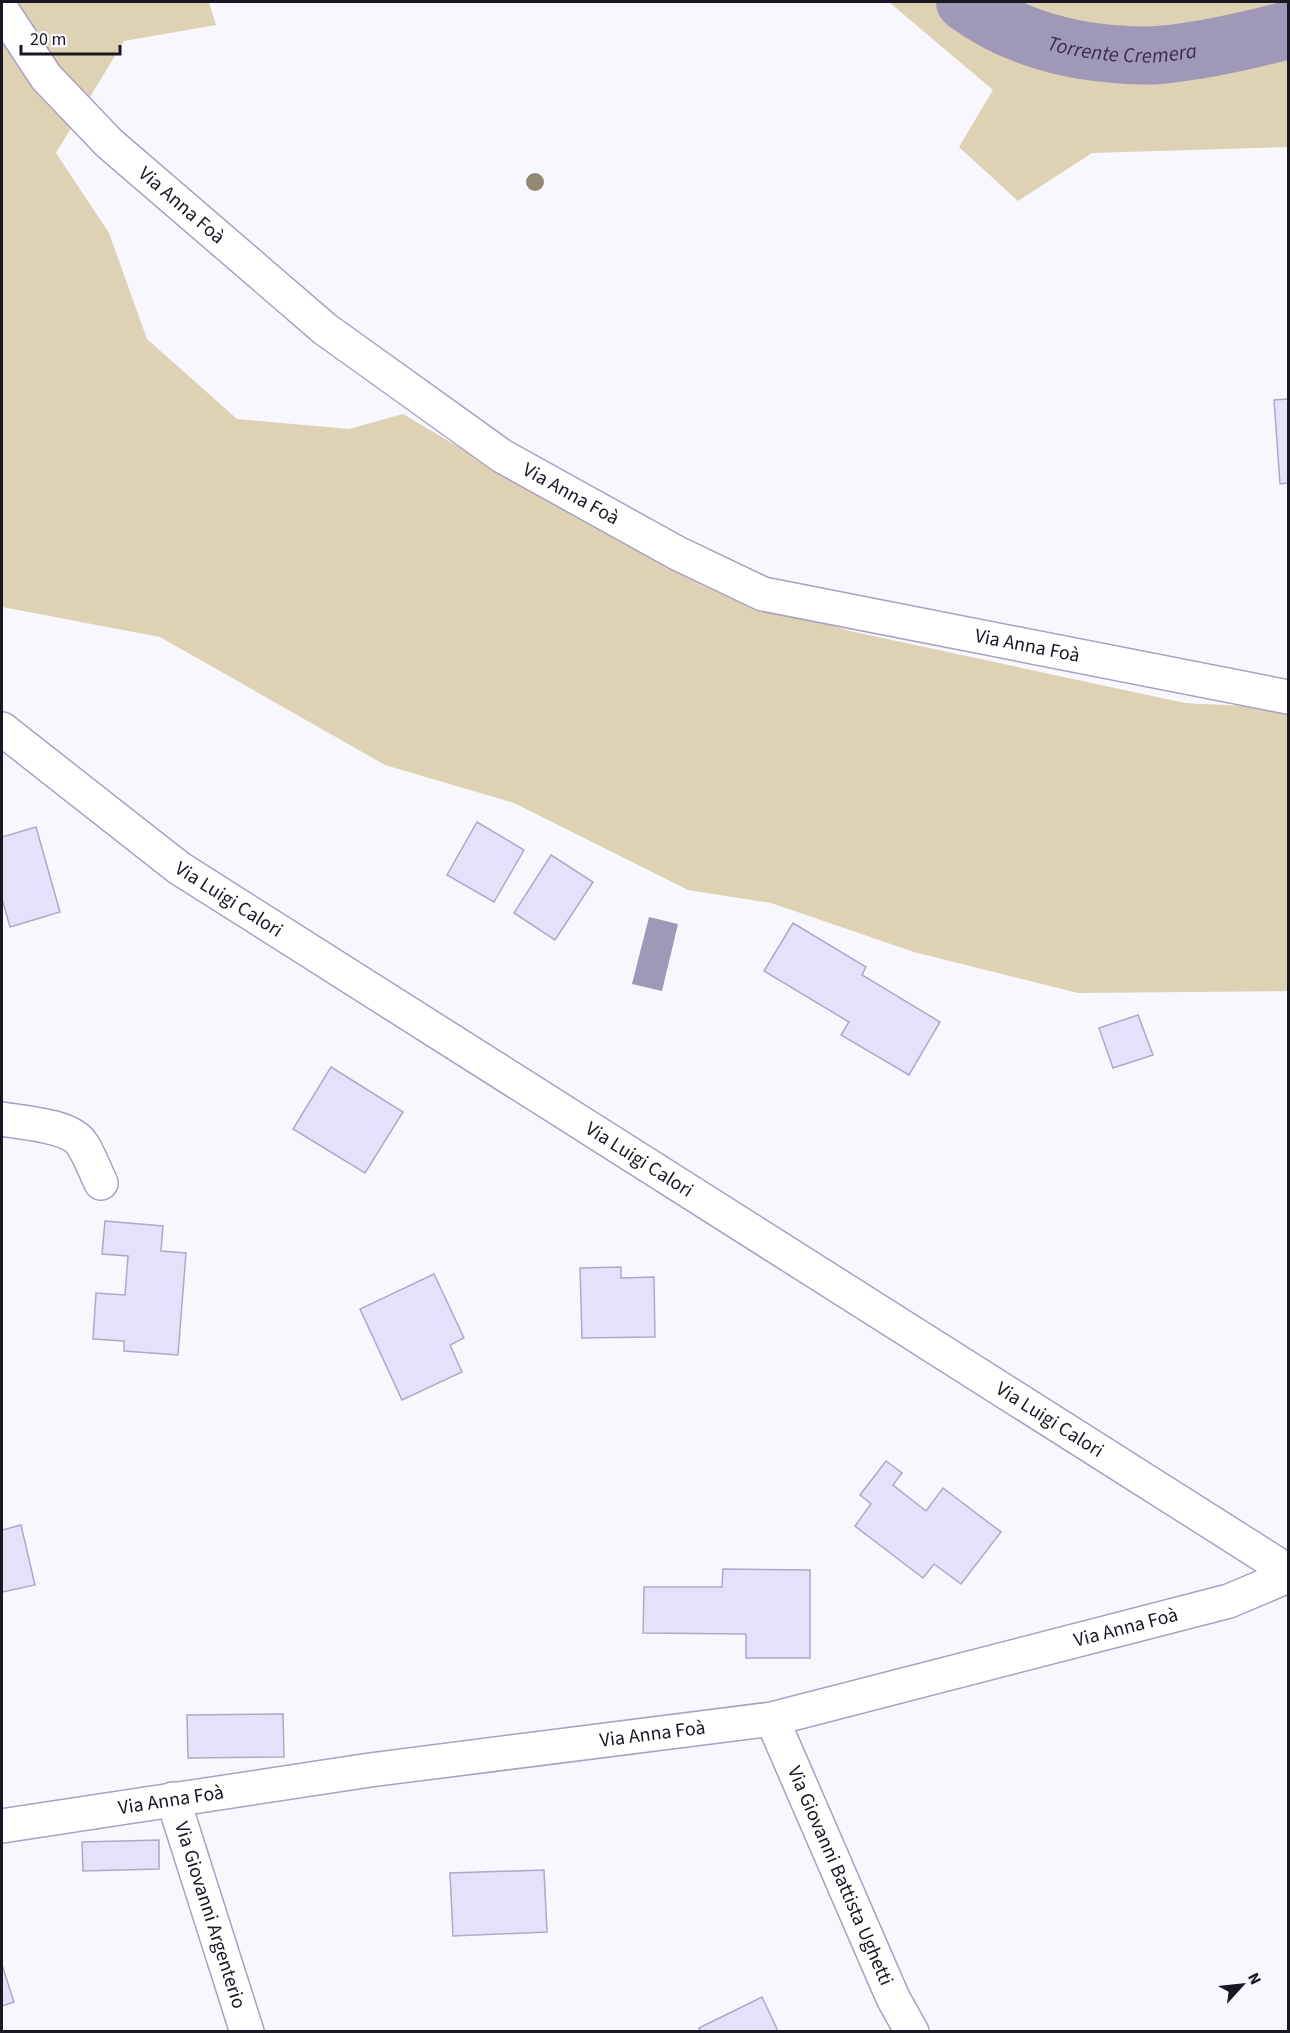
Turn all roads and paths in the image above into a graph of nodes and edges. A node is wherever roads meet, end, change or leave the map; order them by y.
1 (2, 10) edge
2 (1288, 697) edge
3 (2, 729) edge
4 (2, 1119) edge
5 (101, 1184) dead end
6 (1288, 1571) edge
7 (1288, 1576) edge
8 (772, 1719) junction
9 (173, 1799) junction
10 (2, 1826) edge
11 (247, 2031) edge
12 (912, 2031) edge

1 - 2 street, Via Anna Foà
3 - 6 street, Via Luigi Calori
4 - 5 street
7 - 8 street, Via Anna Foà
8 - 9 street, Via Anna Foà
8 - 12 street, Via Giovanni Battista Ughetti
9 - 10 street, Via Anna Foà
9 - 11 street, Via Giovanni Argenterio

